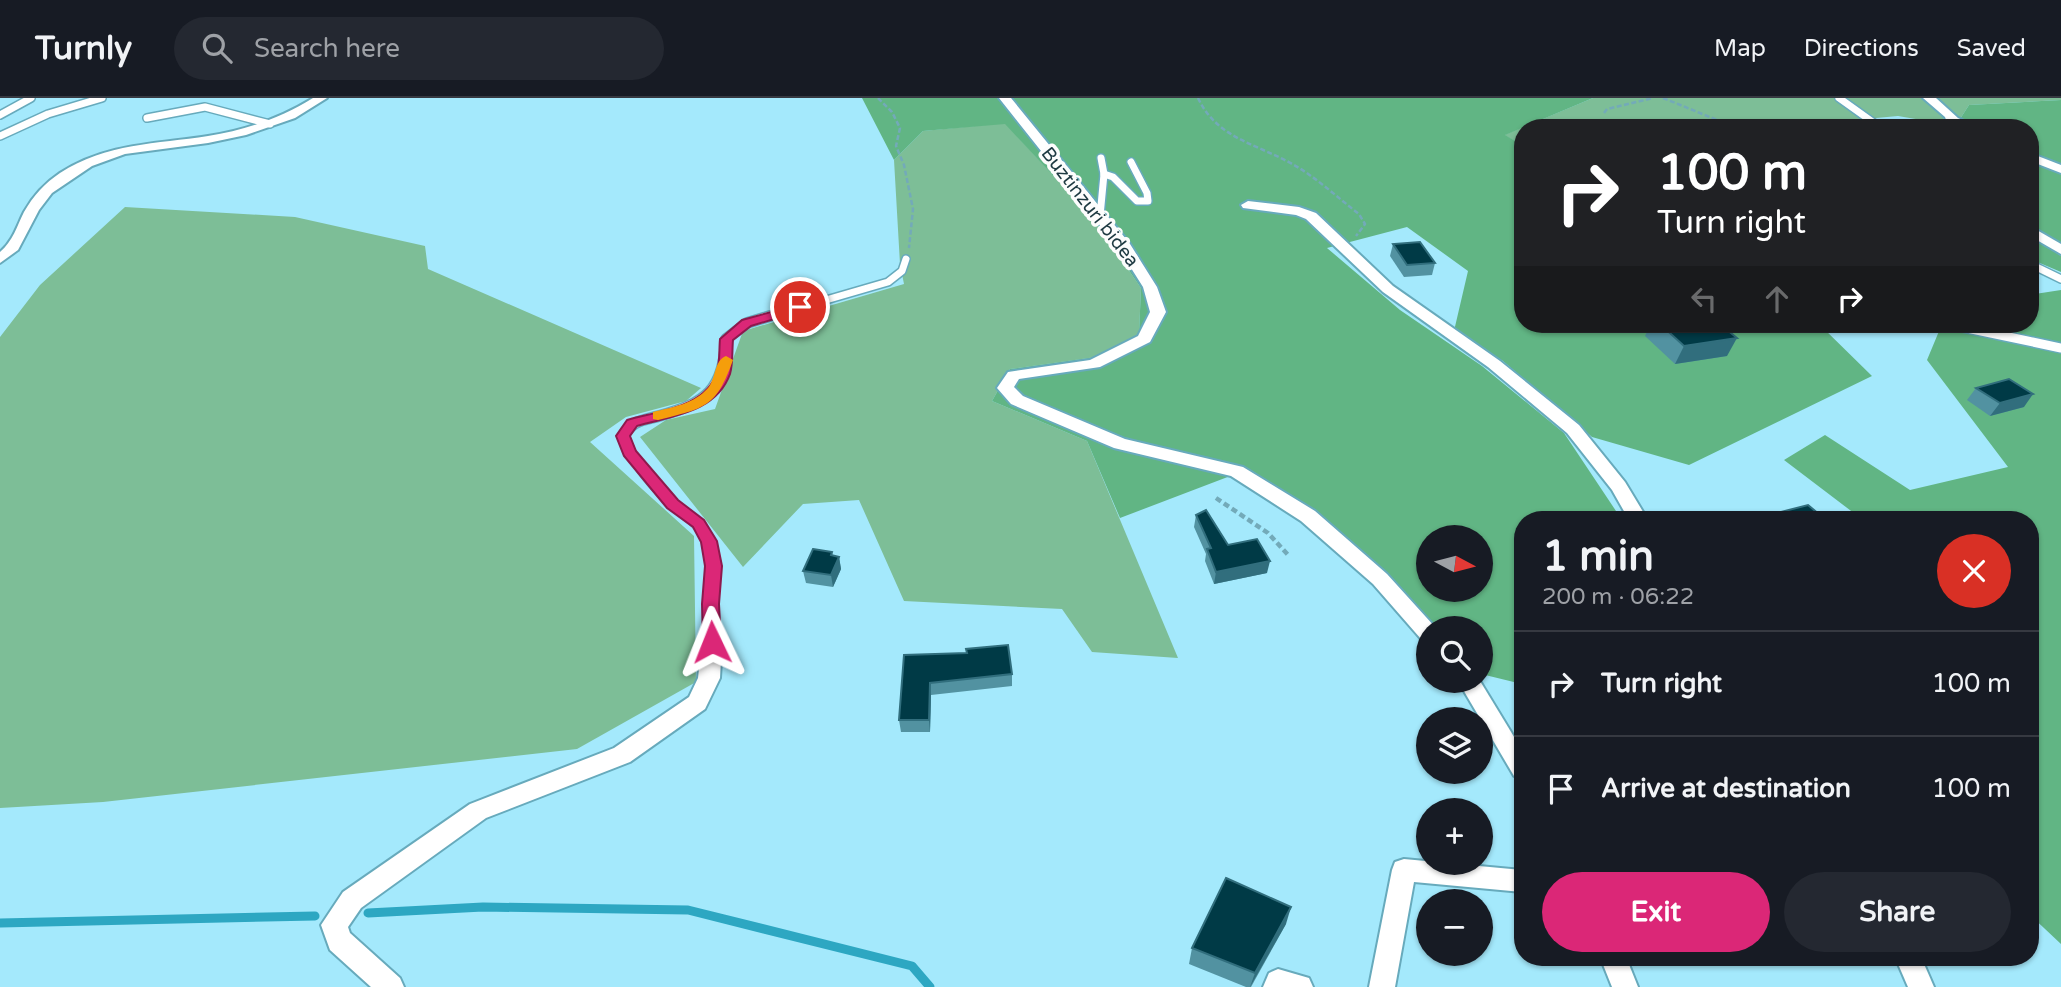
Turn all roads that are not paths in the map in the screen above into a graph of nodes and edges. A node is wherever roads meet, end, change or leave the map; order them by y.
1 (31, 98) edge
2 (102, 98) edge
3 (321, 98) edge
4 (1005, 98) edge
5 (1839, 98) edge
6 (1929, 98) edge
7 (0, 114) edge
8 (147, 118) dead end
9 (1868, 119) edge
10 (1949, 119) edge
11 (270, 124) junction
12 (0, 136) edge
13 (1101, 158) dead end
14 (2039, 161) edge
15 (1131, 162) dead end
16 (2061, 169) edge
17 (1104, 174) junction
18 (1248, 205) dead end
19 (1100, 216) junction
20 (2039, 236) edge
21 (2061, 250) edge
22 (0, 259) edge
23 (906, 259) road end
24 (2039, 268) edge
25 (2061, 279) edge
26 (1990, 333) edge
27 (2061, 348) edge
28 (1634, 511) edge
29 (1416, 620) edge
30 (712, 642) joint
31 (1476, 693) edge
32 (1514, 756) edge
33 (1514, 880) edge
34 (1617, 966) edge
35 (1912, 966) edge
36 (391, 987) edge
37 (1276, 987) edge
38 (1300, 987) edge
39 (1381, 987) edge
40 (1625, 987) edge
41 (1921, 987) edge

1 - 7 lane
2 - 12 lane
3 - 11 street
4 - 19 street, Buztinzuri bidea
5 - 9 lane
6 - 10 street
8 - 11 lane
11 - 22 street
13 - 17 lane
14 - 16 street
15 - 17 lane
17 - 19 lane
18 - 28 street
19 - 29 street, Buztinzuri bidea
20 - 21 street
23 - 30 lane
24 - 25 lane
26 - 27 lane
30 - 36 street
31 - 32 street
33 - 39 street
34 - 40 street
35 - 41 street
37 - 38 street

